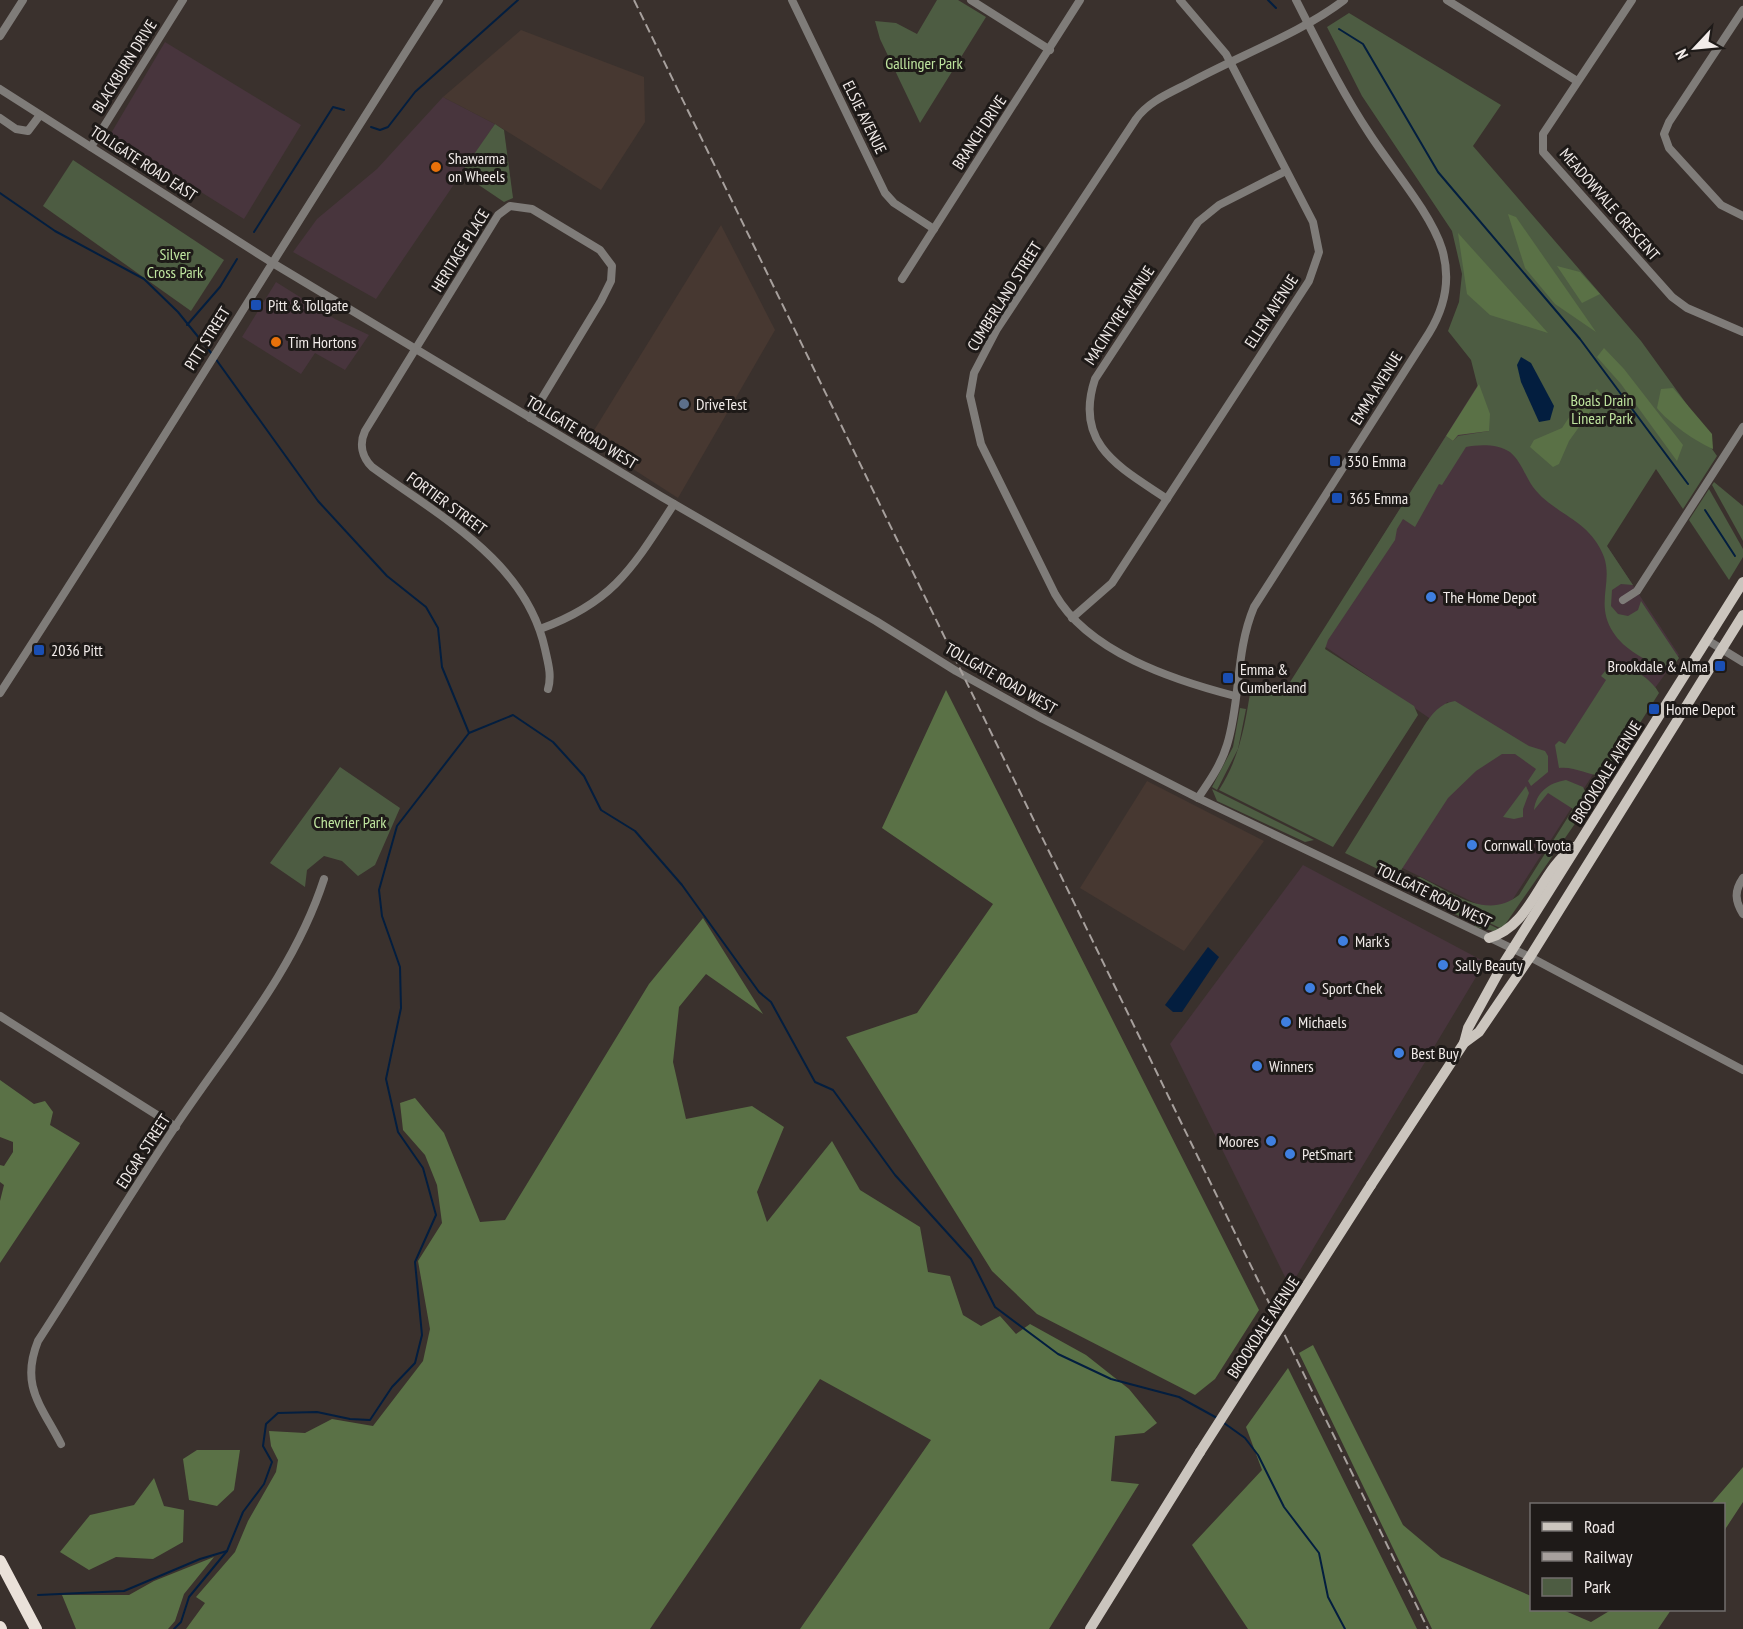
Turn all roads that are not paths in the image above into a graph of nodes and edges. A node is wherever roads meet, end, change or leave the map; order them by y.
1 (23, 0) edge
2 (183, 0) edge
3 (439, 0) edge
4 (792, 0) edge
5 (971, 0) edge
6 (1080, 0) edge
7 (1180, 0) edge
8 (1296, 0) edge
9 (1344, 0) edge
10 (1447, 0) edge
11 (1632, 0) edge
12 (1743, 10) edge
13 (1307, 22) junction
14 (0, 36) edge
15 (1050, 50) junction
16 (1229, 60) junction
17 (1577, 81) junction
18 (0, 89) edge
19 (40, 115) junction
20 (0, 118) edge
21 (91, 147) junction
22 (1286, 171) junction
23 (1743, 216) edge
24 (934, 229) junction
25 (271, 262) junction
26 (902, 279) dead end
27 (1743, 332) edge
28 (416, 350) junction
29 (531, 418) junction
30 (1743, 427) edge
31 (1167, 499) junction
32 (674, 504) junction
33 (1743, 582) edge
34 (1623, 600) dead end
35 (1743, 615) edge
36 (1072, 618) junction
37 (540, 629) junction
38 (1707, 640) junction
39 (1722, 649) junction
40 (1743, 662) edge
41 (548, 689) dead end
42 (0, 693) edge
43 (1235, 696) junction
44 (1198, 798) junction
45 (1576, 846) junction
46 (1743, 878) edge
47 (324, 879) dead end
48 (1743, 914) edge
49 (1490, 938) junction
50 (1514, 950) junction
51 (1530, 957) junction
52 (0, 1016) edge
53 (1464, 1043) junction
54 (1743, 1070) edge
55 (176, 1127) junction
56 (61, 1444) dead end
57 (0, 1561) edge
58 (36, 1629) edge
59 (1090, 1629) edge

1 - 14 street
2 - 21 street, BLACKBURN DRIVE
3 - 25 street, PITT STREET
4 - 24 street, ELSIE AVENUE
5 - 15 street
6 - 15 street, BRANCH DRIVE
7 - 16 street, ELLEN AVENUE
8 - 13 street, EMMA AVENUE
9 - 13 street, CUMBERLAND STREET
10 - 17 street
11 - 17 street, MEADOWVALE CRESCENT
12 - 23 street
13 - 16 street, CUMBERLAND STREET
13 - 43 street, EMMA AVENUE
15 - 24 street, BRANCH DRIVE
16 - 22 street, ELLEN AVENUE
16 - 36 street, CUMBERLAND STREET
17 - 27 street, MEADOWVALE CRESCENT
18 - 19 street, TOLLGATE ROAD EAST
19 - 20 street
19 - 21 street, TOLLGATE ROAD EAST
21 - 25 street, TOLLGATE ROAD EAST
22 - 31 street, ELLEN AVENUE
22 - 31 street, MACINTYRE AVENUE
24 - 26 street, BRANCH DRIVE
25 - 28 street, TOLLGATE ROAD WEST
25 - 42 street, PITT STREET
28 - 29 street, TOLLGATE ROAD WEST
28 - 29 street, HERITAGE PLACE
28 - 37 street, FORTIER STREET
29 - 32 street, TOLLGATE ROAD WEST
30 - 34 street
31 - 36 street, ELLEN AVENUE
32 - 37 street
32 - 44 street, TOLLGATE ROAD WEST
33 - 38 main road, BROOKDALE AVENUE
35 - 39 main road, BROOKDALE AVENUE
36 - 43 street, CUMBERLAND STREET
37 - 41 street, FORTIER STREET
38 - 39 street
38 - 45 main road, BROOKDALE AVENUE
39 - 40 street
39 - 51 main road, BROOKDALE AVENUE
43 - 44 street, EMMA AVENUE
44 - 49 street, TOLLGATE ROAD WEST
45 - 49 main road
45 - 50 main road, BROOKDALE AVENUE
46 - 48 street
47 - 55 street, EDGAR STREET
49 - 50 street, TOLLGATE ROAD WEST
50 - 51 street, TOLLGATE ROAD WEST
50 - 53 main road, BROOKDALE AVENUE
51 - 53 main road, BROOKDALE AVENUE
51 - 54 street, TOLLGATE ROAD WEST
52 - 55 street
53 - 59 main road, BROOKDALE AVENUE, bridge
55 - 56 street, EDGAR STREET
57 - 58 highway

